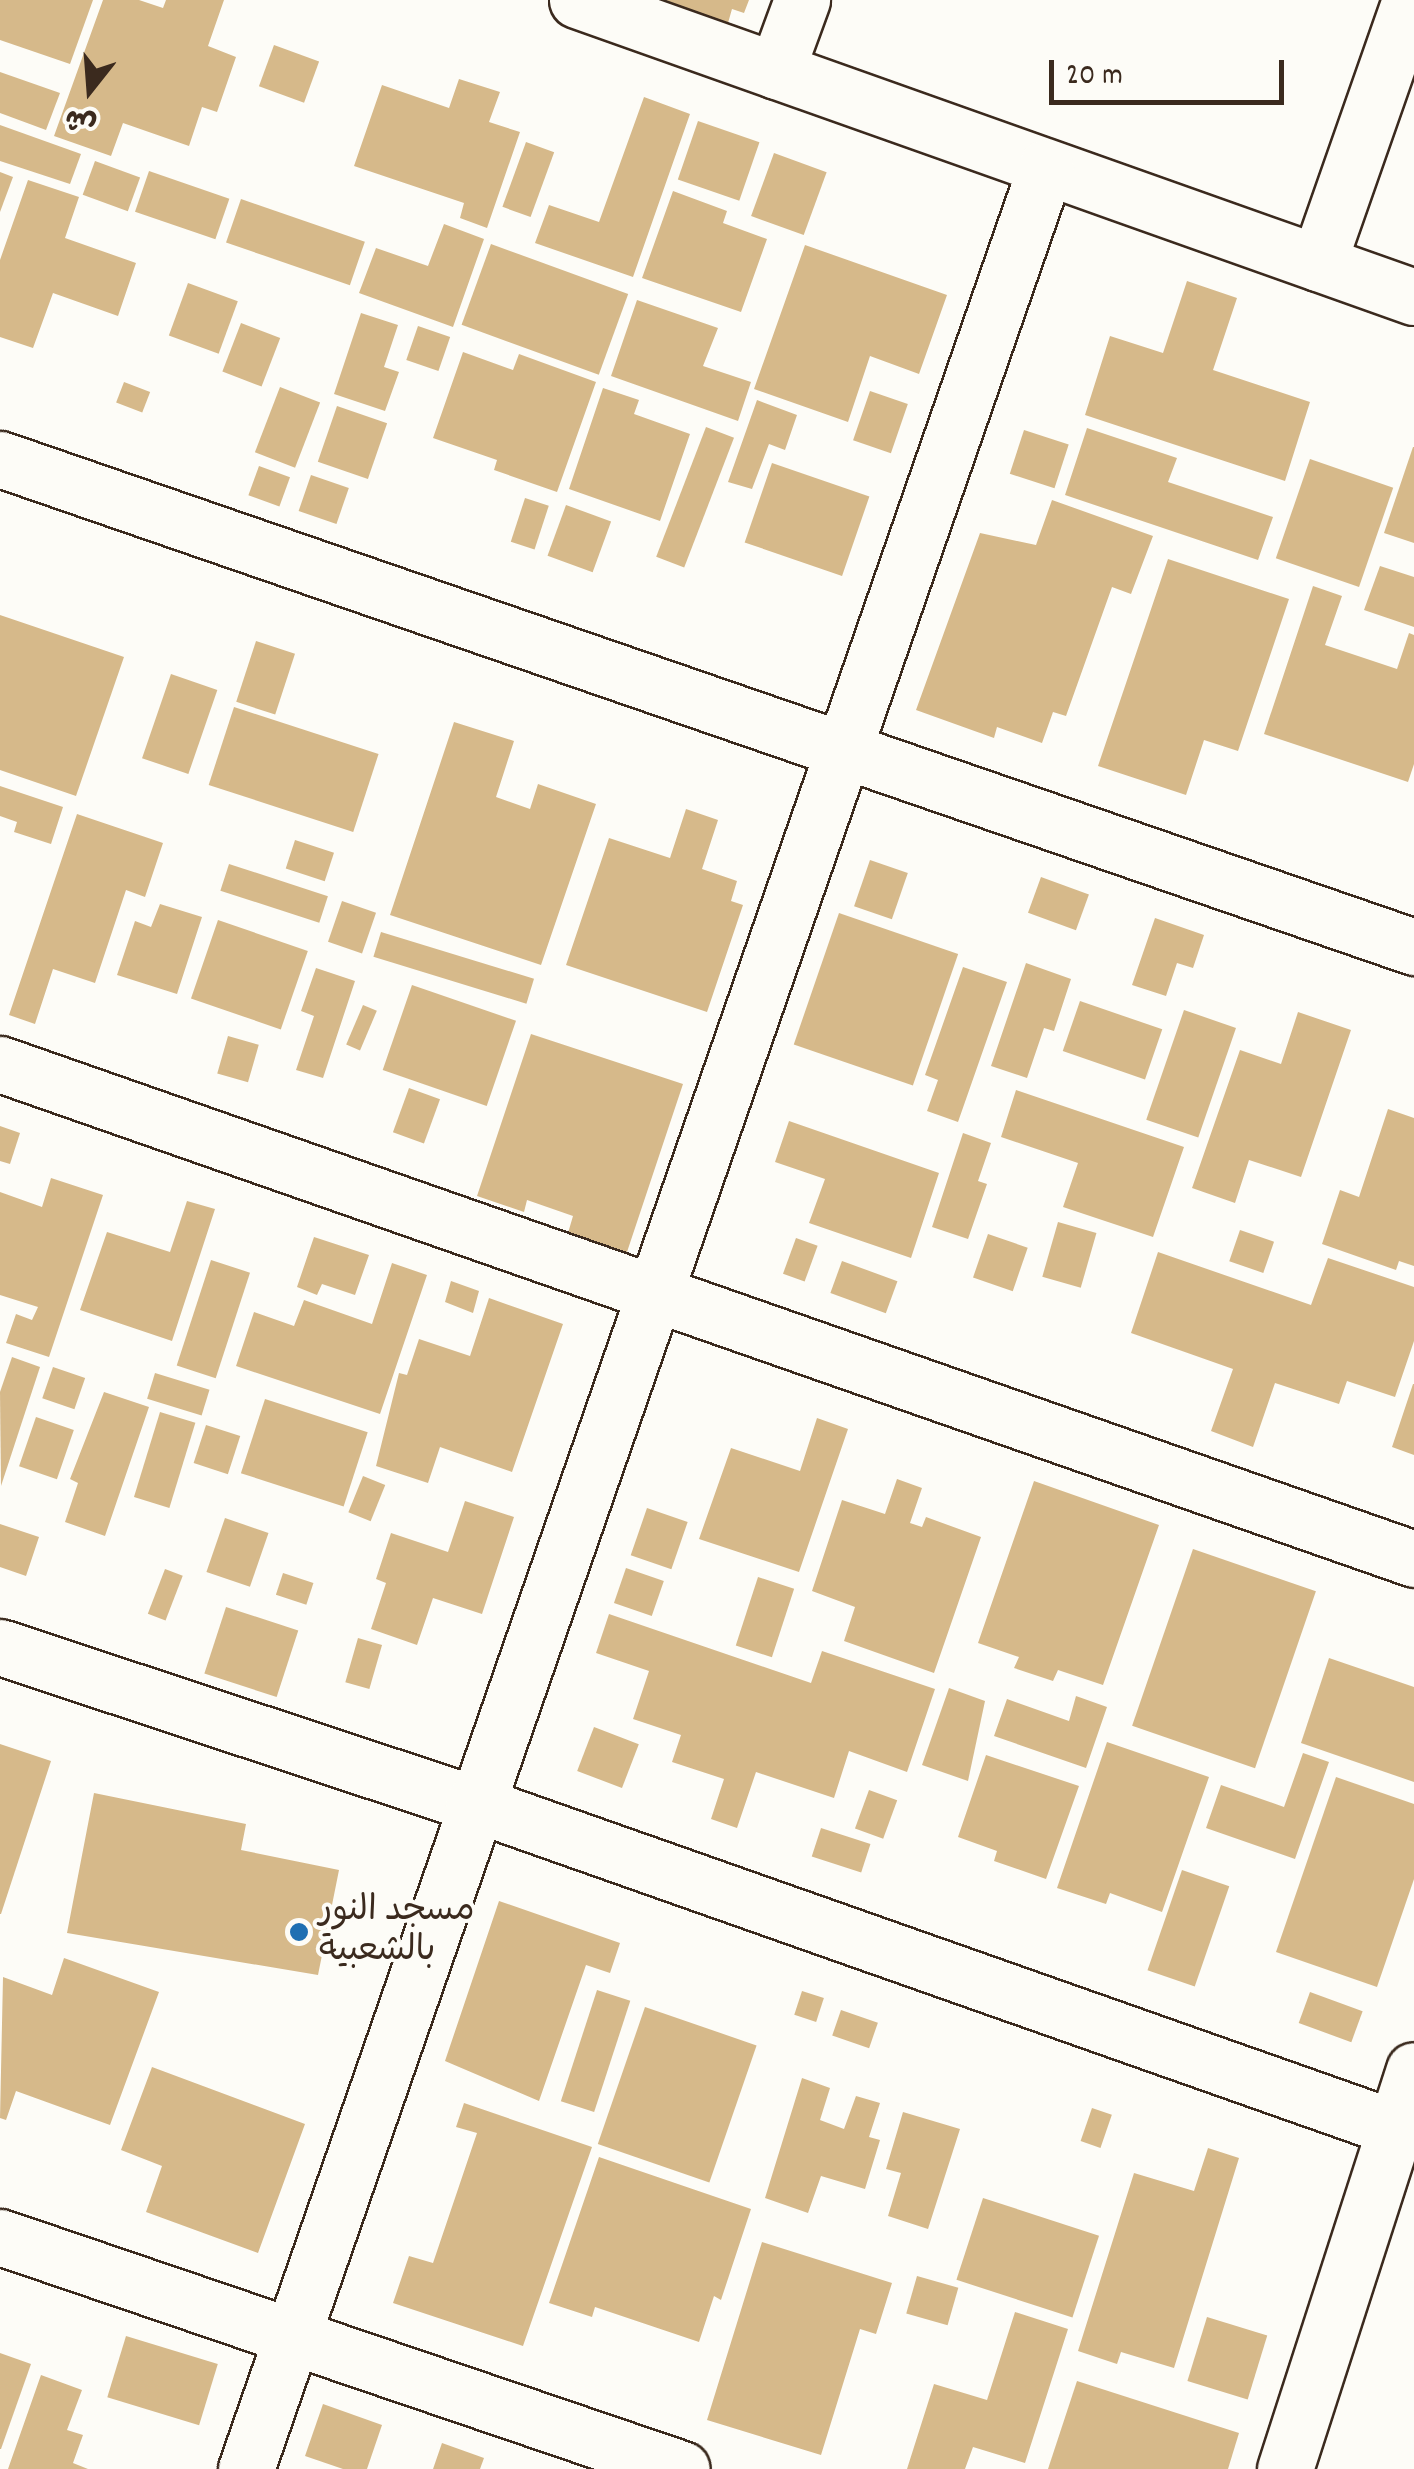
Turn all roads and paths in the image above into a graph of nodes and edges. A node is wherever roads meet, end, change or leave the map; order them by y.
1 (577, 0) edge
2 (802, 0) edge
3 (1410, 0) edge
4 (776, 71) junction
5 (1046, 167) junction
6 (1318, 262) junction
7 (1414, 297) edge
8 (0, 459) edge
9 (840, 748) junction
10 (1414, 946) edge
11 (0, 1064) edge
12 (655, 1288) junction
13 (1414, 1559) edge
14 (0, 1647) edge
15 (473, 1803) junction
16 (1414, 2070) edge
17 (1396, 2128) junction
18 (0, 2237) edge
19 (289, 2336) junction
20 (246, 2469) edge
21 (682, 2469) edge
22 (1285, 2469) edge

1 - 4 street
2 - 4 street
3 - 6 street
4 - 5 street
5 - 6 street
5 - 9 street
6 - 7 street
8 - 9 street
9 - 10 street
9 - 12 street
11 - 12 street
12 - 13 street
12 - 15 street
14 - 15 street
15 - 17 street
15 - 19 street
16 - 17 street
17 - 22 street
18 - 19 street
19 - 20 street
19 - 21 street

